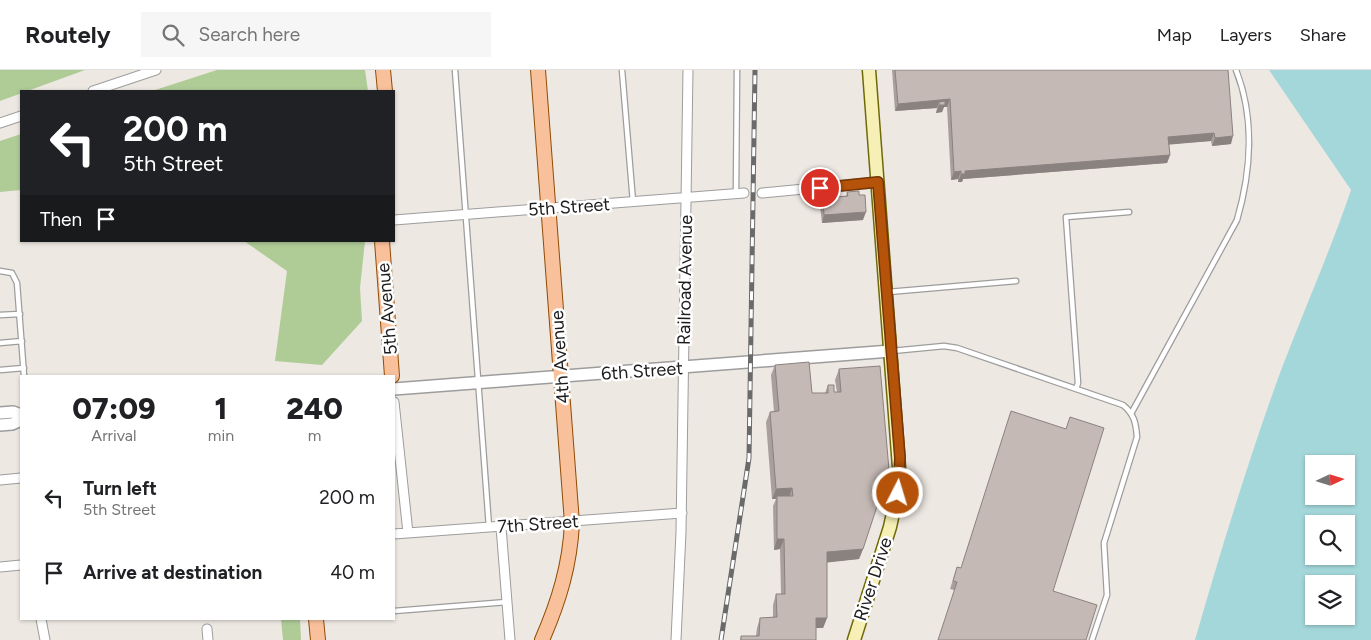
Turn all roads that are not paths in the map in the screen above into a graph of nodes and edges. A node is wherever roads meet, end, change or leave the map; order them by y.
1 (156, 70) edge
2 (383, 70) edge
3 (454, 70) edge
4 (538, 70) edge
5 (622, 70) edge
6 (688, 70) edge
7 (737, 70) edge
8 (869, 70) edge
9 (1236, 70) edge
10 (96, 90) edge
11 (386, 90) edge
12 (20, 116) edge
13 (0, 123) edge
14 (878, 182) junction
15 (762, 193) dead end
16 (740, 194) joint
17 (686, 198) junction
18 (633, 202) junction
19 (549, 208) junction
20 (1129, 212) dead end
21 (466, 214) junction
22 (395, 220) edge
23 (382, 242) edge
24 (0, 272) edge
25 (1016, 281) dead end
26 (886, 292) junction
27 (20, 314) junction
28 (0, 315) edge
29 (22, 341) junction
30 (0, 343) edge
31 (891, 351) junction
32 (24, 368) junction
33 (684, 368) junction
34 (0, 370) edge
35 (24, 375) edge
36 (392, 375) edge
37 (562, 376) junction
38 (478, 382) junction
39 (395, 389) edge
40 (1076, 389) junction
41 (395, 411) edge
42 (1132, 412) junction
43 (0, 413) edge
44 (20, 415) edge
45 (20, 420) edge
46 (0, 425) edge
47 (20, 478) edge
48 (0, 480) edge
49 (682, 513) junction
50 (572, 523) junction
51 (501, 527) junction
52 (489, 528) junction
53 (408, 533) junction
54 (395, 534) edge
55 (20, 565) edge
56 (0, 567) edge
57 (507, 602) junction
58 (395, 611) edge
59 (41, 620) edge
60 (316, 620) edge
61 (207, 629) dead end
62 (45, 640) edge
63 (208, 640) edge
64 (318, 640) edge
65 (510, 640) edge
66 (542, 640) edge
67 (676, 640) edge
68 (854, 640) edge
69 (1092, 640) edge

1 - 10 street
2 - 11 main road
3 - 21 lane
4 - 19 main road, 4th Avenue
5 - 18 lane
6 - 17 street, Railroad Avenue
7 - 16 lane
8 - 14 main road, River Drive
9 - 42 lane
12 - 13 street
14 - 15 street
14 - 26 main road, River Drive
16 - 17 street, 5th Street
17 - 18 street, 5th Street
17 - 33 street, Railroad Avenue
18 - 19 street, 5th Street
19 - 21 street, 5th Street
19 - 37 main road, 4th Avenue
20 - 40 lane
21 - 22 street, 5th Street
21 - 38 lane
23 - 36 main road, 5th Avenue
24 - 27 lane
25 - 26 lane
26 - 31 main road, River Drive
27 - 28 lane
27 - 29 lane
29 - 30 lane
29 - 32 lane
31 - 33 street, 6th Street
31 - 40 lane
31 - 68 main road, River Drive
32 - 34 lane
32 - 35 lane
33 - 37 street, 6th Street
33 - 49 street, Railroad Avenue
37 - 38 street, 6th Street
37 - 50 main road, 4th Avenue
38 - 39 street, 6th Street
38 - 52 lane
40 - 42 lane
41 - 53 street
42 - 69 lane
43 - 44 street
45 - 46 street
47 - 48 street
49 - 50 street, 7th Street
49 - 67 street, Railroad Avenue
50 - 51 street, 7th Street
50 - 66 main road, 4th Avenue
51 - 52 street, 7th Street
51 - 57 street
52 - 53 street, 7th Street
53 - 54 street, 7th Street
55 - 56 street
57 - 58 lane
57 - 65 street
59 - 62 street
60 - 64 main road
61 - 63 street

